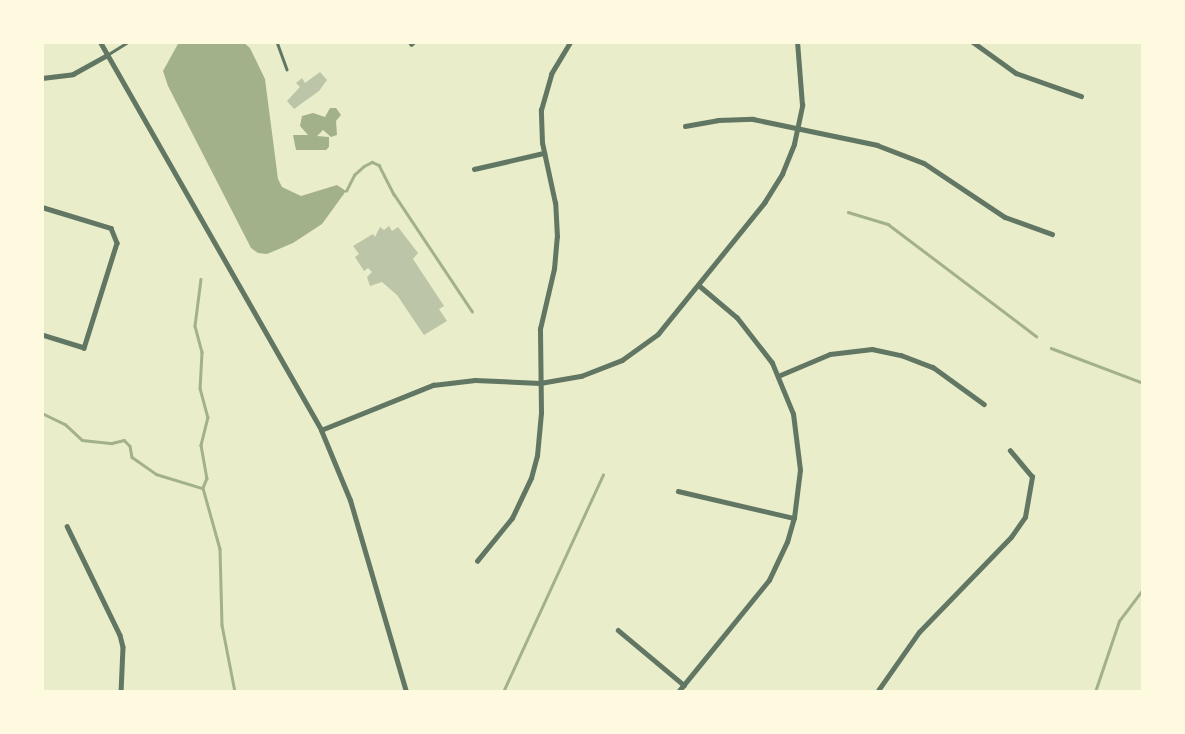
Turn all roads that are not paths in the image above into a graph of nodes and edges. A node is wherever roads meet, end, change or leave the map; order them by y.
1 (100, 42) edge
2 (128, 42) edge
3 (277, 42) edge
4 (570, 42) edge
5 (797, 42) edge
6 (973, 42) edge
7 (107, 55) junction
8 (287, 69) dead end
9 (42, 78) edge
10 (1081, 96) dead end
11 (685, 127) dead end
12 (798, 128) junction
13 (544, 153) junction
14 (474, 169) dead end
15 (42, 207) edge
16 (1052, 234) dead end
17 (699, 286) junction
18 (42, 335) edge
19 (778, 376) junction
20 (540, 383) junction
21 (984, 404) dead end
22 (321, 430) junction
23 (1010, 451) dead end
24 (678, 491) dead end
25 (794, 518) junction
26 (67, 526) dead end
27 (478, 561) dead end
28 (618, 630) dead end
29 (684, 685) junction
30 (121, 692) edge
31 (406, 692) edge
32 (678, 692) edge
33 (877, 692) edge

1 - 7 street
2 - 7 lane
3 - 8 lane
4 - 13 street
5 - 12 street
6 - 10 street
7 - 9 street
7 - 22 street
11 - 12 street
12 - 16 street
12 - 17 street
13 - 14 street
13 - 20 street
15 - 18 street
17 - 19 street
17 - 20 street
19 - 21 street
19 - 25 street
20 - 22 street
20 - 27 street
22 - 31 street
23 - 33 street
24 - 25 street
25 - 29 street
26 - 30 street
28 - 29 street
29 - 32 street

